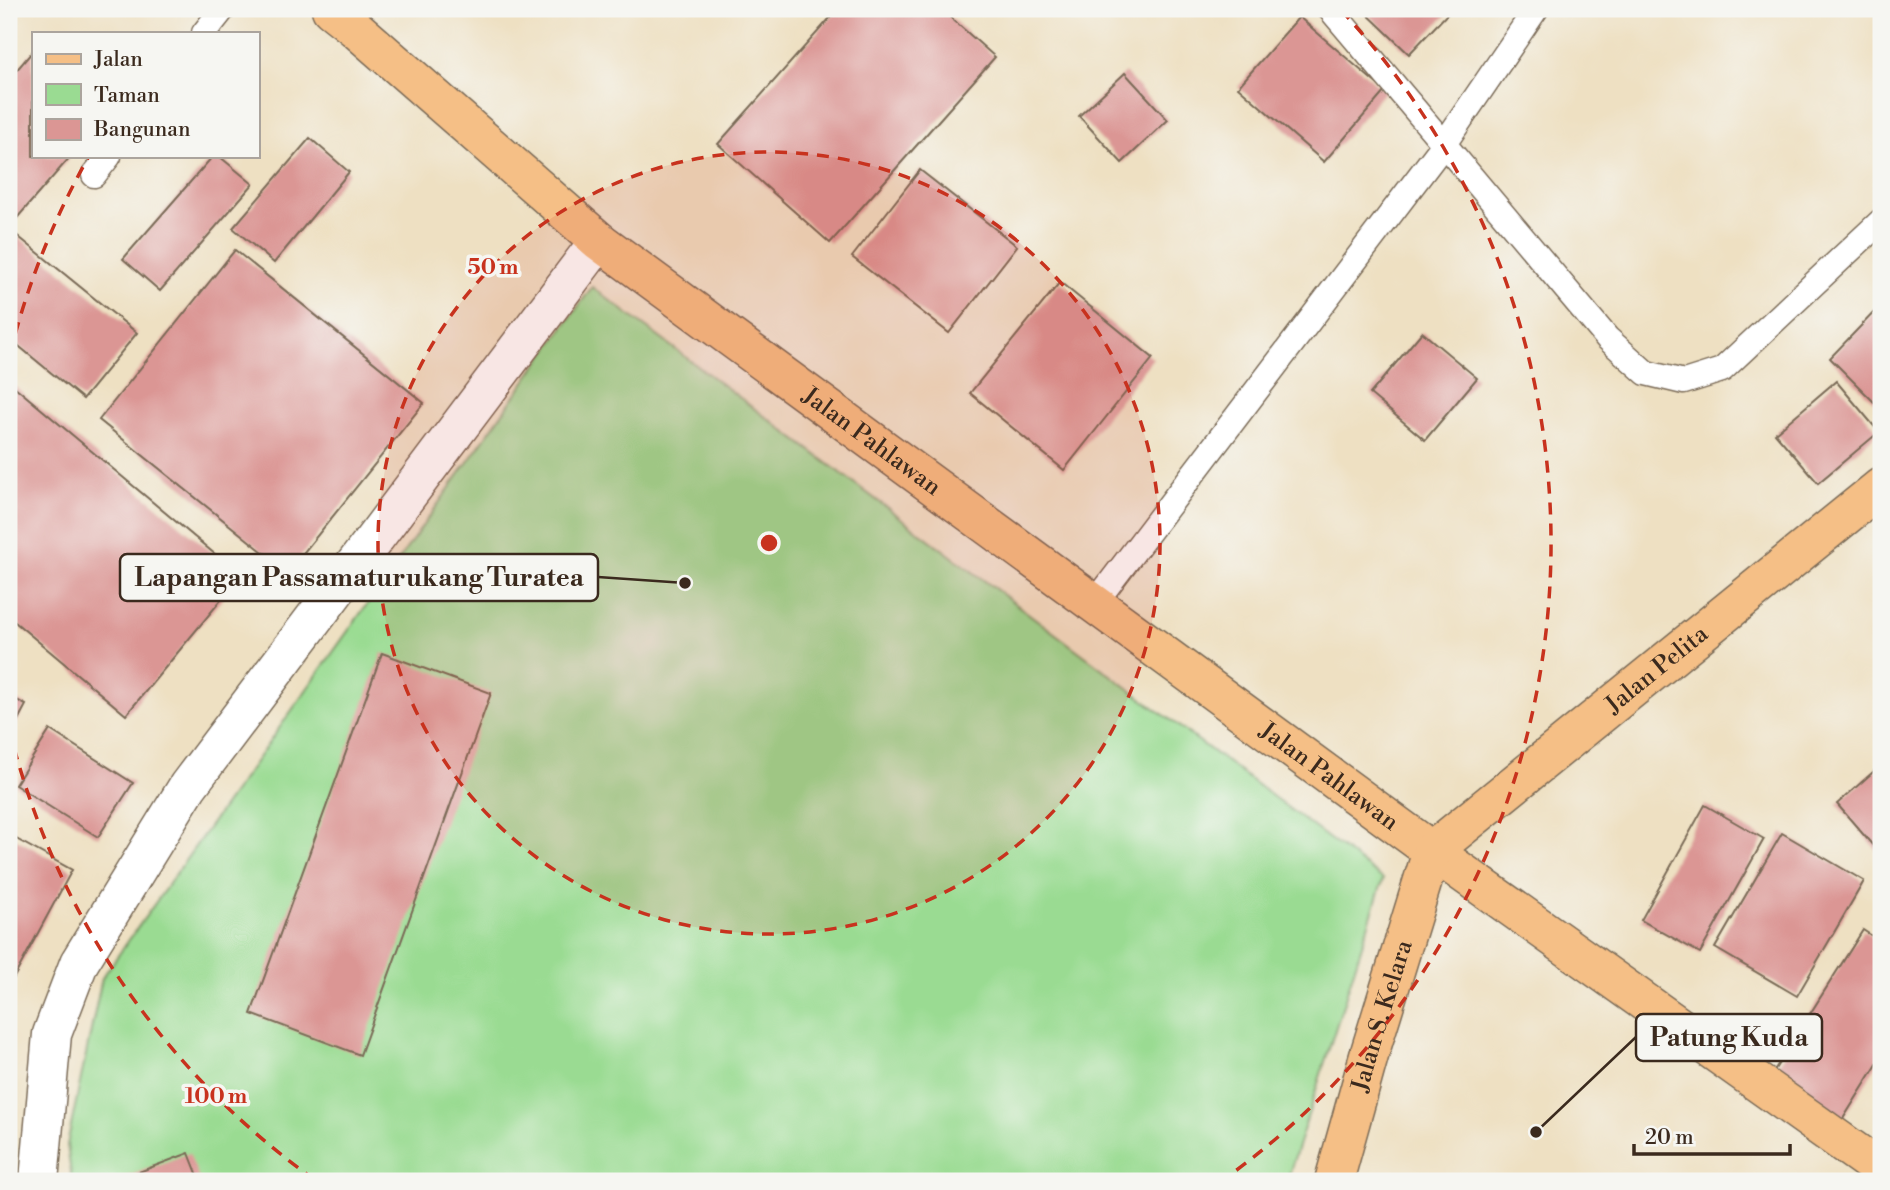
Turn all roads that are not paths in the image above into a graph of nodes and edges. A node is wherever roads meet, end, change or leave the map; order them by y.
1 (223, 9) edge
2 (1330, 9) edge
3 (1536, 9) edge
4 (352, 15) edge
5 (205, 32) edge
6 (1444, 144) junction
7 (1881, 221) edge
8 (599, 241) junction
9 (1881, 487) edge
10 (1094, 604) junction
11 (1432, 851) junction
12 (1881, 1170) edge
13 (40, 1181) edge
14 (1334, 1181) edge

1 - 5 lane
2 - 6 lane
3 - 6 lane
4 - 8 main road, Jalan Pahlawan
6 - 7 lane
6 - 10 lane
8 - 10 main road, Jalan Pahlawan
8 - 13 street
9 - 11 main road, Jalan Pelita
10 - 11 main road, Jalan Pahlawan
11 - 12 main road, Jalan Pahlawan
11 - 14 main road, Jalan S. Kelara

